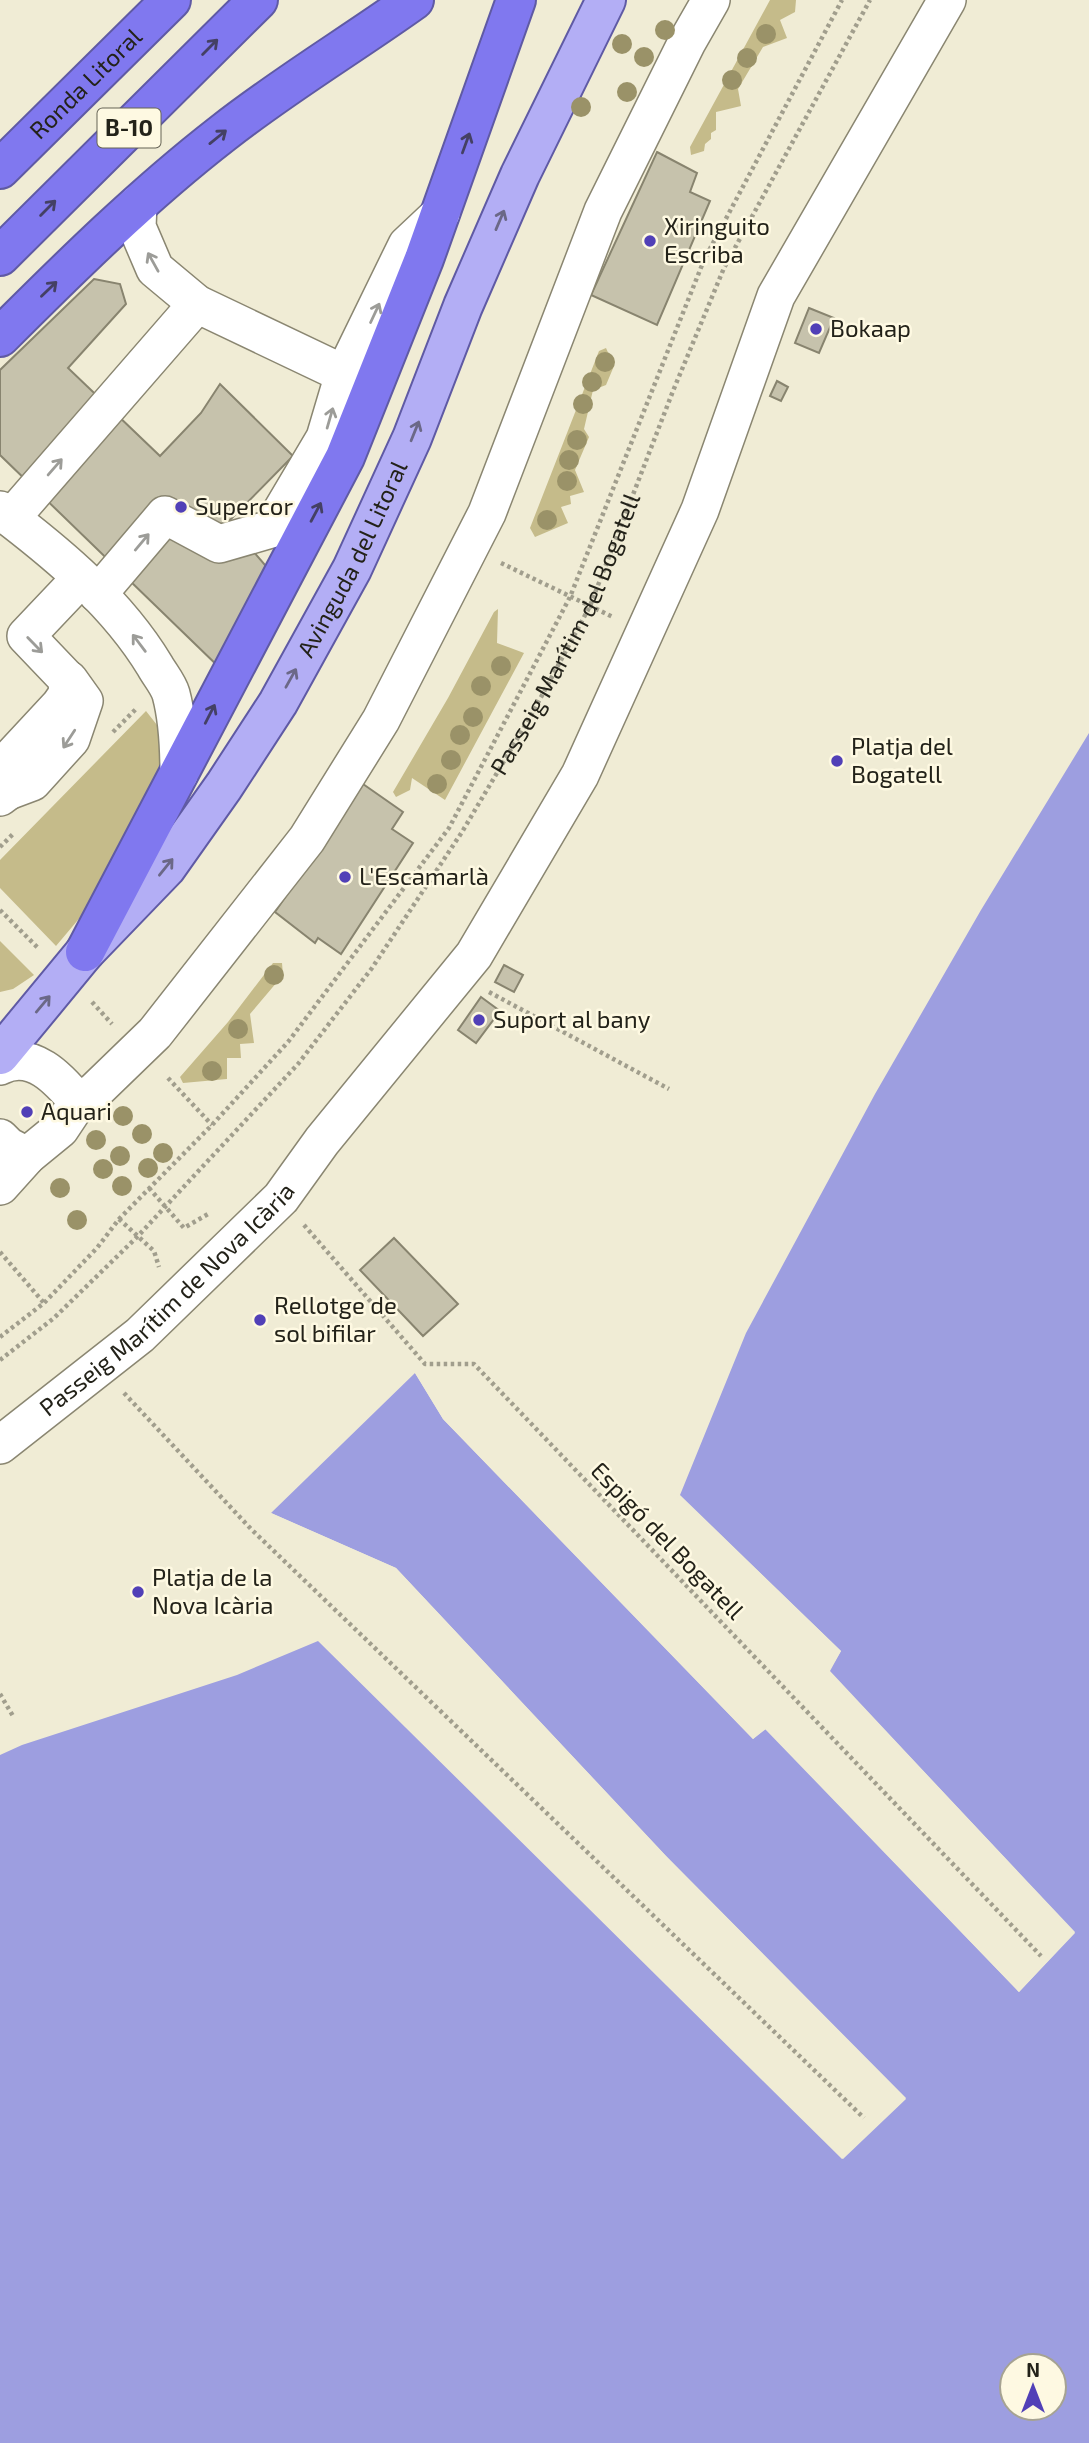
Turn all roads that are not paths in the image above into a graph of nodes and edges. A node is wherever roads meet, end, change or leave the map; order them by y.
1 (171, 0) edge
2 (258, 0) edge
3 (414, 0) edge
4 (516, 0) edge
5 (606, 0) edge
6 (711, 0) edge
7 (947, 0) edge
8 (0, 169) edge
9 (138, 204) junction
10 (441, 214) junction
11 (0, 256) edge
12 (197, 304) junction
13 (0, 337) edge
14 (344, 374) junction
15 (5, 514) edge
16 (89, 586) junction
17 (179, 774) junction
18 (4, 794) edge
19 (85, 952) junction
20 (0, 1055) edge
21 (0, 1066) edge
22 (78, 1102) junction
23 (14, 1147) edge
24 (0, 1186) edge
25 (0, 1445) edge

1 - 8 highway, Ronda Litoral / B-10
11 -> 2 highway, B-10
9 -> 3 highway
10 -> 4 highway
19 -> 5 main road, Avinguda del Litoral
6 - 22 street
7 - 25 street, Passeig Marítim de Nova Icària
12 -> 9 street
13 -> 9 highway
14 -> 10 street
17 -> 10 highway
12 - 14 street
15 -> 12 street
16 -> 14 street
15 - 16 street
17 -> 16 street
16 -> 18 street
17 - 19 highway
20 -> 19 main road, Avinguda del Litoral
21 - 22 street
22 - 23 street
23 - 24 street

